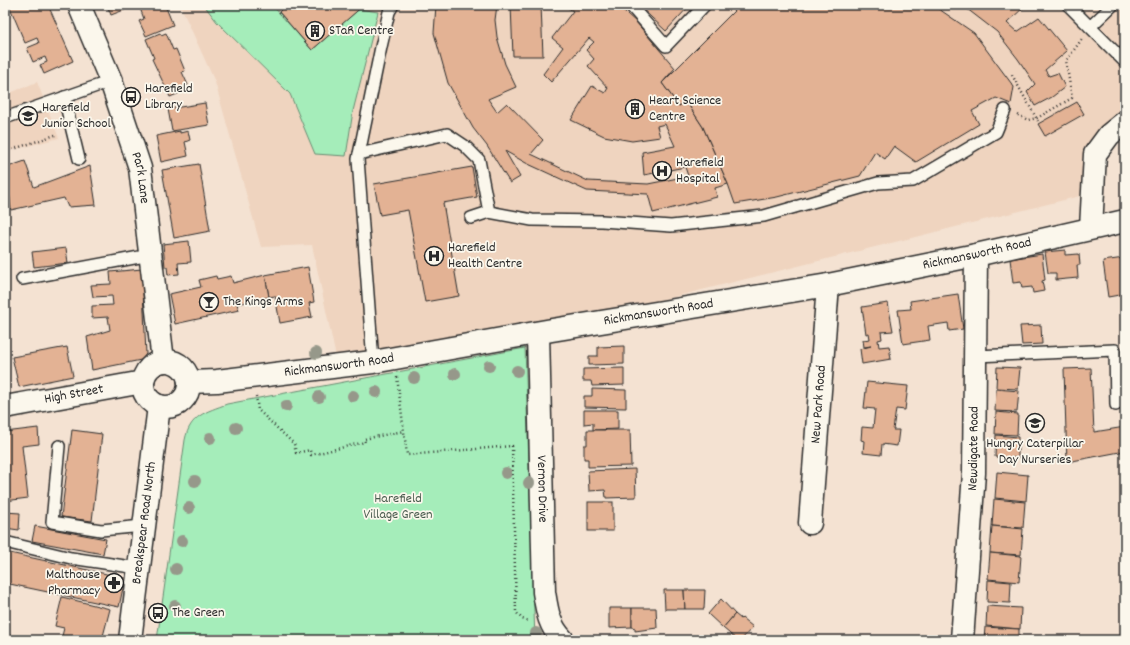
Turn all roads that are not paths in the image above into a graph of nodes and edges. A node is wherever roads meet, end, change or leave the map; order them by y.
1 (79, 5) edge
2 (630, 5) edge
3 (705, 5) edge
4 (1068, 5) edge
5 (1113, 5) edge
6 (388, 7) edge
7 (1090, 27) junction
8 (1125, 62) edge
9 (111, 81) junction
10 (64, 97) junction
11 (1005, 110) road end
12 (5, 118) edge
13 (1125, 122) edge
14 (359, 154) junction
15 (79, 160) dead end
16 (488, 212) junction
17 (470, 218) dead end
18 (1125, 221) edge
19 (1091, 228) junction
20 (150, 255) junction
21 (976, 256) junction
22 (22, 279) dead end
23 (828, 286) junction
24 (538, 333) junction
25 (975, 356) junction
26 (164, 361) junction
27 (373, 362) junction
28 (143, 382) junction
29 (189, 382) junction
30 (1116, 405) dead end
31 (159, 406) junction
32 (5, 407) edge
33 (59, 446) dead end
34 (810, 523) dead end
35 (143, 526) junction
36 (5, 542) edge
37 (138, 568) junction
38 (130, 640) edge
39 (563, 640) edge
40 (962, 640) edge

1 - 9 street, Park Lane
2 - 3 lane
4 - 7 lane
5 - 7 lane
6 - 14 lane
7 - 8 lane
9 - 10 lane
9 - 20 street, Park Lane
10 - 12 lane
10 - 15 lane
11 - 16 lane
13 - 19 street
14 - 16 lane
14 - 27 lane
16 - 17 lane
18 - 19 street, Rickmansworth Road
19 - 21 street, Rickmansworth Road
20 - 22 lane
20 - 26 street, Park Lane
21 - 23 street, Rickmansworth Road
21 - 25 street, Newdigate Road
23 - 24 street, Rickmansworth Road
23 - 34 street, New Park Road
24 - 27 street, Rickmansworth Road
24 - 39 street, Vernon Drive
25 - 30 lane
25 - 40 street, Newdigate Road
26 - 28 street
26 - 29 street
27 - 29 street, Rickmansworth Road
28 - 31 street
28 - 32 street, High Street
29 - 31 street
31 - 35 street, Breakspear Road North
33 - 35 lane
35 - 37 street, Breakspear Road North
36 - 37 lane
37 - 38 street, Breakspear Road North

